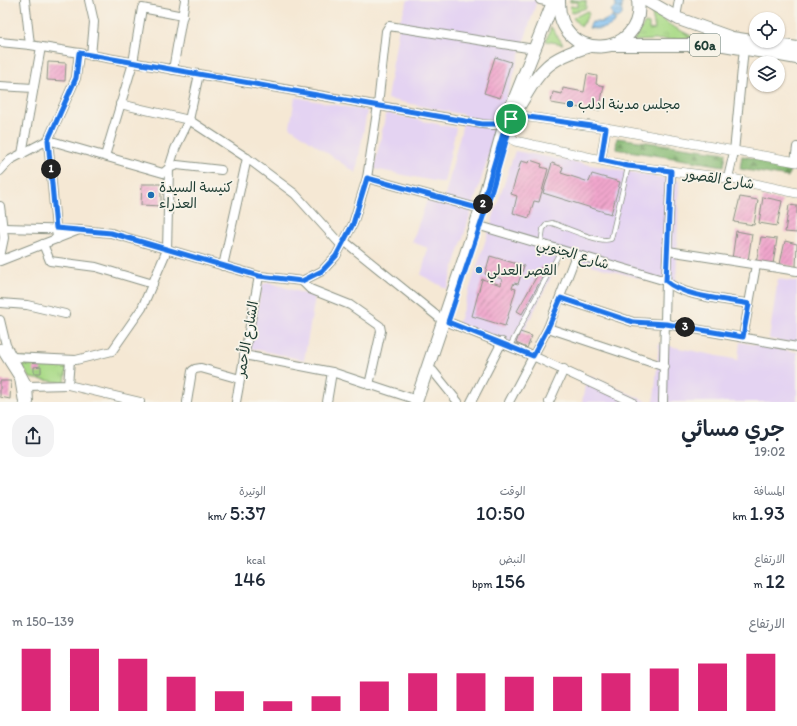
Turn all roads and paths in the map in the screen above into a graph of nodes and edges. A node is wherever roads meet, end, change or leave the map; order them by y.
1 (25, 0) edge
2 (89, 0) edge
3 (185, 0) edge
4 (540, 0) edge
5 (638, 0) edge
6 (646, 0) edge
7 (679, 0) edge
8 (555, 1) edge
9 (183, 16) junction
10 (676, 17) junction
11 (0, 42) edge
12 (30, 45) junction
13 (612, 45) junction
14 (590, 46) junction
15 (41, 47) junction
16 (744, 48) junction
17 (797, 48) edge
18 (534, 49) junction
19 (79, 53) junction
20 (91, 56) junction
21 (797, 58) edge
22 (133, 63) junction
23 (173, 70) junction
24 (199, 74) junction
25 (0, 86) edge
26 (32, 88) junction
27 (120, 104) junction
28 (378, 105) junction
29 (188, 120) junction
30 (507, 127) junction
31 (606, 128) junction
32 (48, 140) junction
33 (797, 148) edge
34 (734, 152) junction
35 (22, 154) junction
36 (105, 156) junction
37 (247, 158) junction
38 (601, 160) junction
39 (796, 162) edge
40 (628, 166) junction
41 (169, 168) junction
42 (221, 170) dead end
43 (0, 171) edge
44 (671, 171) junction
45 (367, 178) junction
46 (728, 178) junction
47 (797, 193) edge
48 (0, 206) edge
49 (481, 209) junction
50 (480, 226) junction
51 (4, 228) junction
52 (56, 228) junction
53 (79, 230) junction
54 (57, 239) junction
55 (343, 243) junction
56 (43, 244) junction
57 (541, 244) junction
58 (168, 250) junction
59 (561, 250) junction
60 (668, 251) junction
61 (576, 255) junction
62 (0, 257) edge
63 (0, 262) edge
64 (756, 265) junction
65 (223, 266) junction
66 (797, 271) edge
67 (259, 276) junction
68 (302, 281) junction
69 (666, 281) junction
70 (153, 284) junction
71 (561, 298) junction
72 (0, 303) edge
73 (749, 304) junction
74 (65, 314) dead end
75 (0, 320) edge
76 (445, 321) junction
77 (666, 324) junction
78 (548, 328) junction
79 (743, 337) junction
80 (502, 342) junction
81 (510, 346) junction
82 (797, 347) edge
83 (0, 350) edge
84 (244, 355) junction
85 (533, 356) junction
86 (12, 357) junction
87 (70, 360) junction
88 (665, 367) junction
89 (564, 370) junction
90 (433, 371) junction
91 (332, 372) junction
92 (240, 379) junction
93 (68, 385) junction
94 (369, 385) junction
95 (28, 386) junction
96 (419, 401) edge
97 (23, 402) edge
98 (29, 402) edge
99 (140, 402) edge
100 (187, 402) edge
101 (236, 402) edge
102 (327, 402) edge
103 (458, 402) edge
104 (471, 402) edge
105 (509, 402) edge
106 (550, 402) edge
107 (632, 402) edge
108 (663, 402) edge

1 - 12 street
2 - 20 street
3 - 9 street
4 - 8 street
5 - 13 main road
6 - 10 main road, 60a
7 - 10 street
8 - 14 main road
8 - 18 main road
9 - 22 street
9 - 23 street
10 - 17 main road, 60a
11 - 12 street
12 - 15 street
13 - 14 main road
13 - 16 main road, 60a
14 - 30 main road
15 - 19 street
15 - 26 street
16 - 21 main road, 60a
16 - 34 street
18 - 28 street
18 - 30 main road
19 - 20 street
19 - 32 street
20 - 22 street
22 - 23 street
22 - 27 street
23 - 24 street
24 - 28 street
24 - 29 street
25 - 26 street
26 - 35 street
27 - 29 street
27 - 36 street
28 - 30 street
28 - 45 street
29 - 37 street
29 - 41 street
30 - 31 street, شارع القصور
30 - 38 street, شارع القصور
30 - 49 main road
30 - 50 main road
31 - 34 street, شارع القصور
31 - 38 street
32 - 35 street
32 - 36 street
32 - 52 street
33 - 39 street
34 - 39 street, شارع القصور
34 - 46 street
35 - 43 street
36 - 41 street
37 - 55 street
37 - 65 street
38 - 40 street, شارع القصور
40 - 44 street, شارع القصور
40 - 57 lane
41 - 42 street
41 - 58 street
44 - 46 street, شارع القصور
44 - 60 street
45 - 49 street
45 - 55 street
46 - 47 street, شارع القصور
48 - 51 street
49 - 76 main road
50 - 57 street, شارع الجنوبي
50 - 76 main road
51 - 52 street
51 - 62 street
52 - 53 street
52 - 54 street
53 - 54 street
53 - 58 street
54 - 56 street
55 - 68 street
55 - 76 street
56 - 63 street
56 - 70 street
57 - 59 street, شارع الجنوبي
58 - 65 street
58 - 70 street
59 - 61 street, شارع الجنوبي
59 - 81 lane
60 - 64 street
60 - 69 street
61 - 69 street, شارع الجنوبي
61 - 71 street
64 - 66 street
64 - 73 street
65 - 67 street
67 - 68 street
67 - 84 street, الشارع الأحمر
68 - 94 street
69 - 73 street, شارع الجنوبي
69 - 77 street
70 - 87 street
71 - 77 street
71 - 78 street
72 - 74 street
73 - 79 street
75 - 86 street
76 - 80 street
76 - 90 main road
76 - 96 main road
77 - 79 street
77 - 88 street
78 - 85 street
78 - 88 street
79 - 82 street
80 - 81 street
80 - 104 street
81 - 85 street
83 - 97 street
84 - 91 street
84 - 92 street, الشارع الأحمر
85 - 89 street
85 - 105 street
86 - 87 street
86 - 95 street
87 - 93 street
88 - 108 street
89 - 106 street
89 - 107 street
90 - 96 main road
90 - 103 street
91 - 94 street
91 - 102 street
92 - 100 street
92 - 101 street, الشارع الأحمر
93 - 95 street
93 - 99 street
94 - 96 street
95 - 98 street

